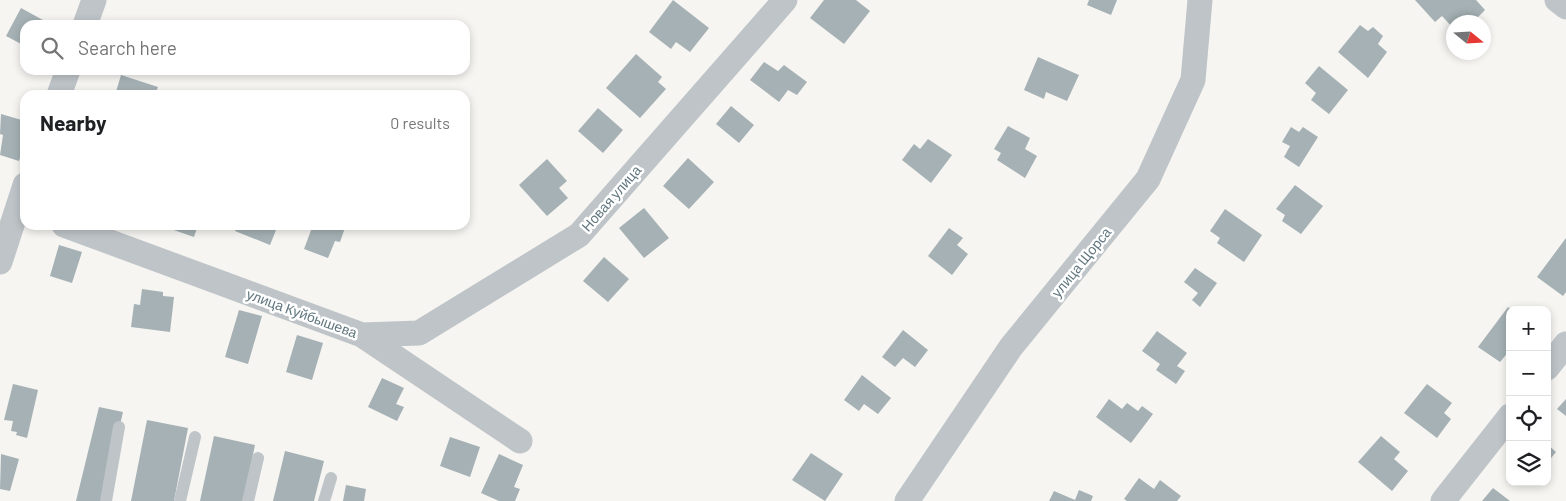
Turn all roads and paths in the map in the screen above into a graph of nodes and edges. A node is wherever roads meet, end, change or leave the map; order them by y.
1 (94, 0) edge
2 (785, 0) edge
3 (1200, 0) edge
4 (1557, 0) edge
5 (1566, 7) edge
6 (87, 20) edge
7 (66, 75) edge
8 (61, 90) edge
9 (17, 201) edge
10 (78, 230) edge
11 (0, 262) edge
12 (362, 335) junction
13 (1566, 344) edge
14 (1551, 363) edge
15 (1506, 421) edge
16 (119, 427) dead end
17 (195, 437) dead end
18 (520, 441) dead end
19 (258, 458) dead end
20 (331, 478) dead end
21 (106, 501) edge
22 (180, 501) edge
23 (248, 501) edge
24 (324, 501) edge
25 (907, 501) edge
26 (1443, 501) edge

1 - 6 street
2 - 12 street, Новая улица
3 - 25 street, улица Щорса
4 - 5 street
7 - 8 street
9 - 11 street
10 - 12 street, улица Куйбышева
12 - 18 street, улица Куйбышева
13 - 14 street
15 - 26 street
16 - 21 lane
17 - 22 lane
19 - 23 lane
20 - 24 lane

